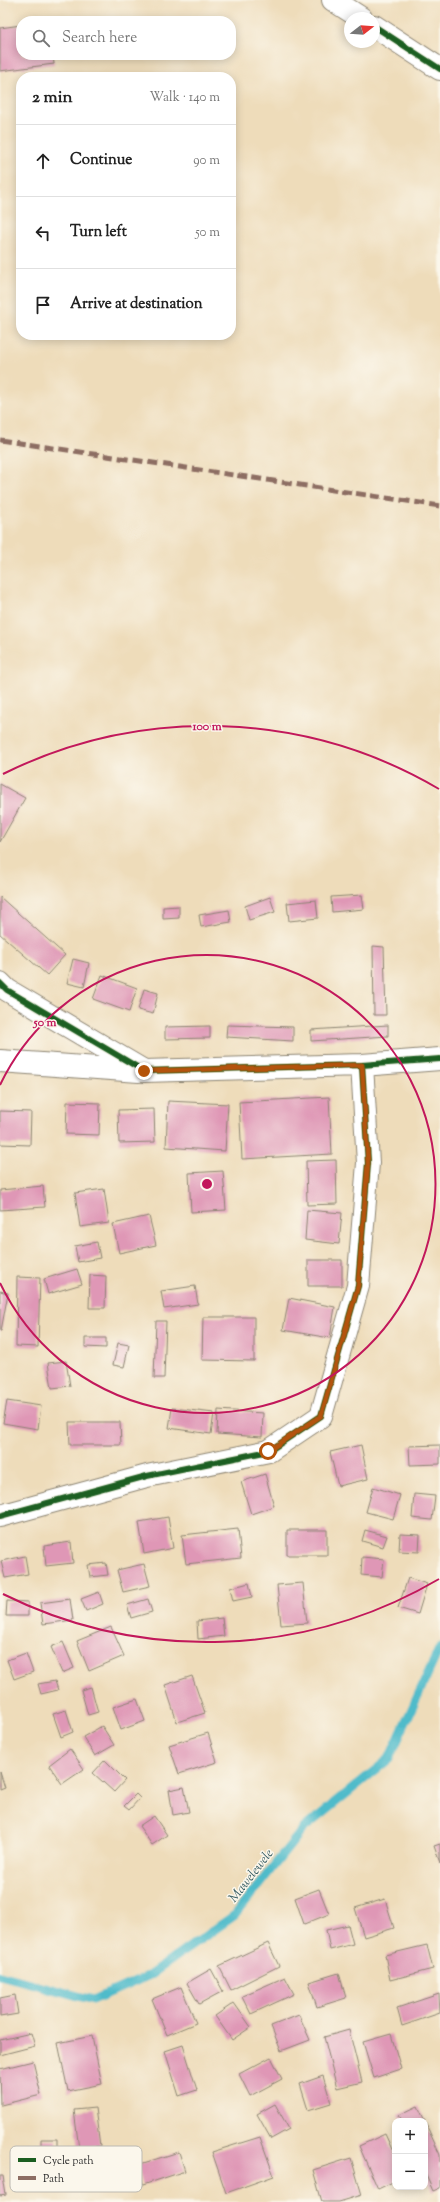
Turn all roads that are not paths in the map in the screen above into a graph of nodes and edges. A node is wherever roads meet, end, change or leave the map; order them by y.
1 (334, 0) edge
2 (352, 12) edge
3 (380, 30) edge
4 (440, 69) edge
5 (0, 982) edge
6 (440, 1059) edge
7 (0, 1061) edge
8 (362, 1065) junction
9 (144, 1071) junction
10 (0, 1516) edge

1 - 2 street
3 - 4 street
5 - 9 street
6 - 8 street
7 - 9 street
8 - 9 street
8 - 10 street

